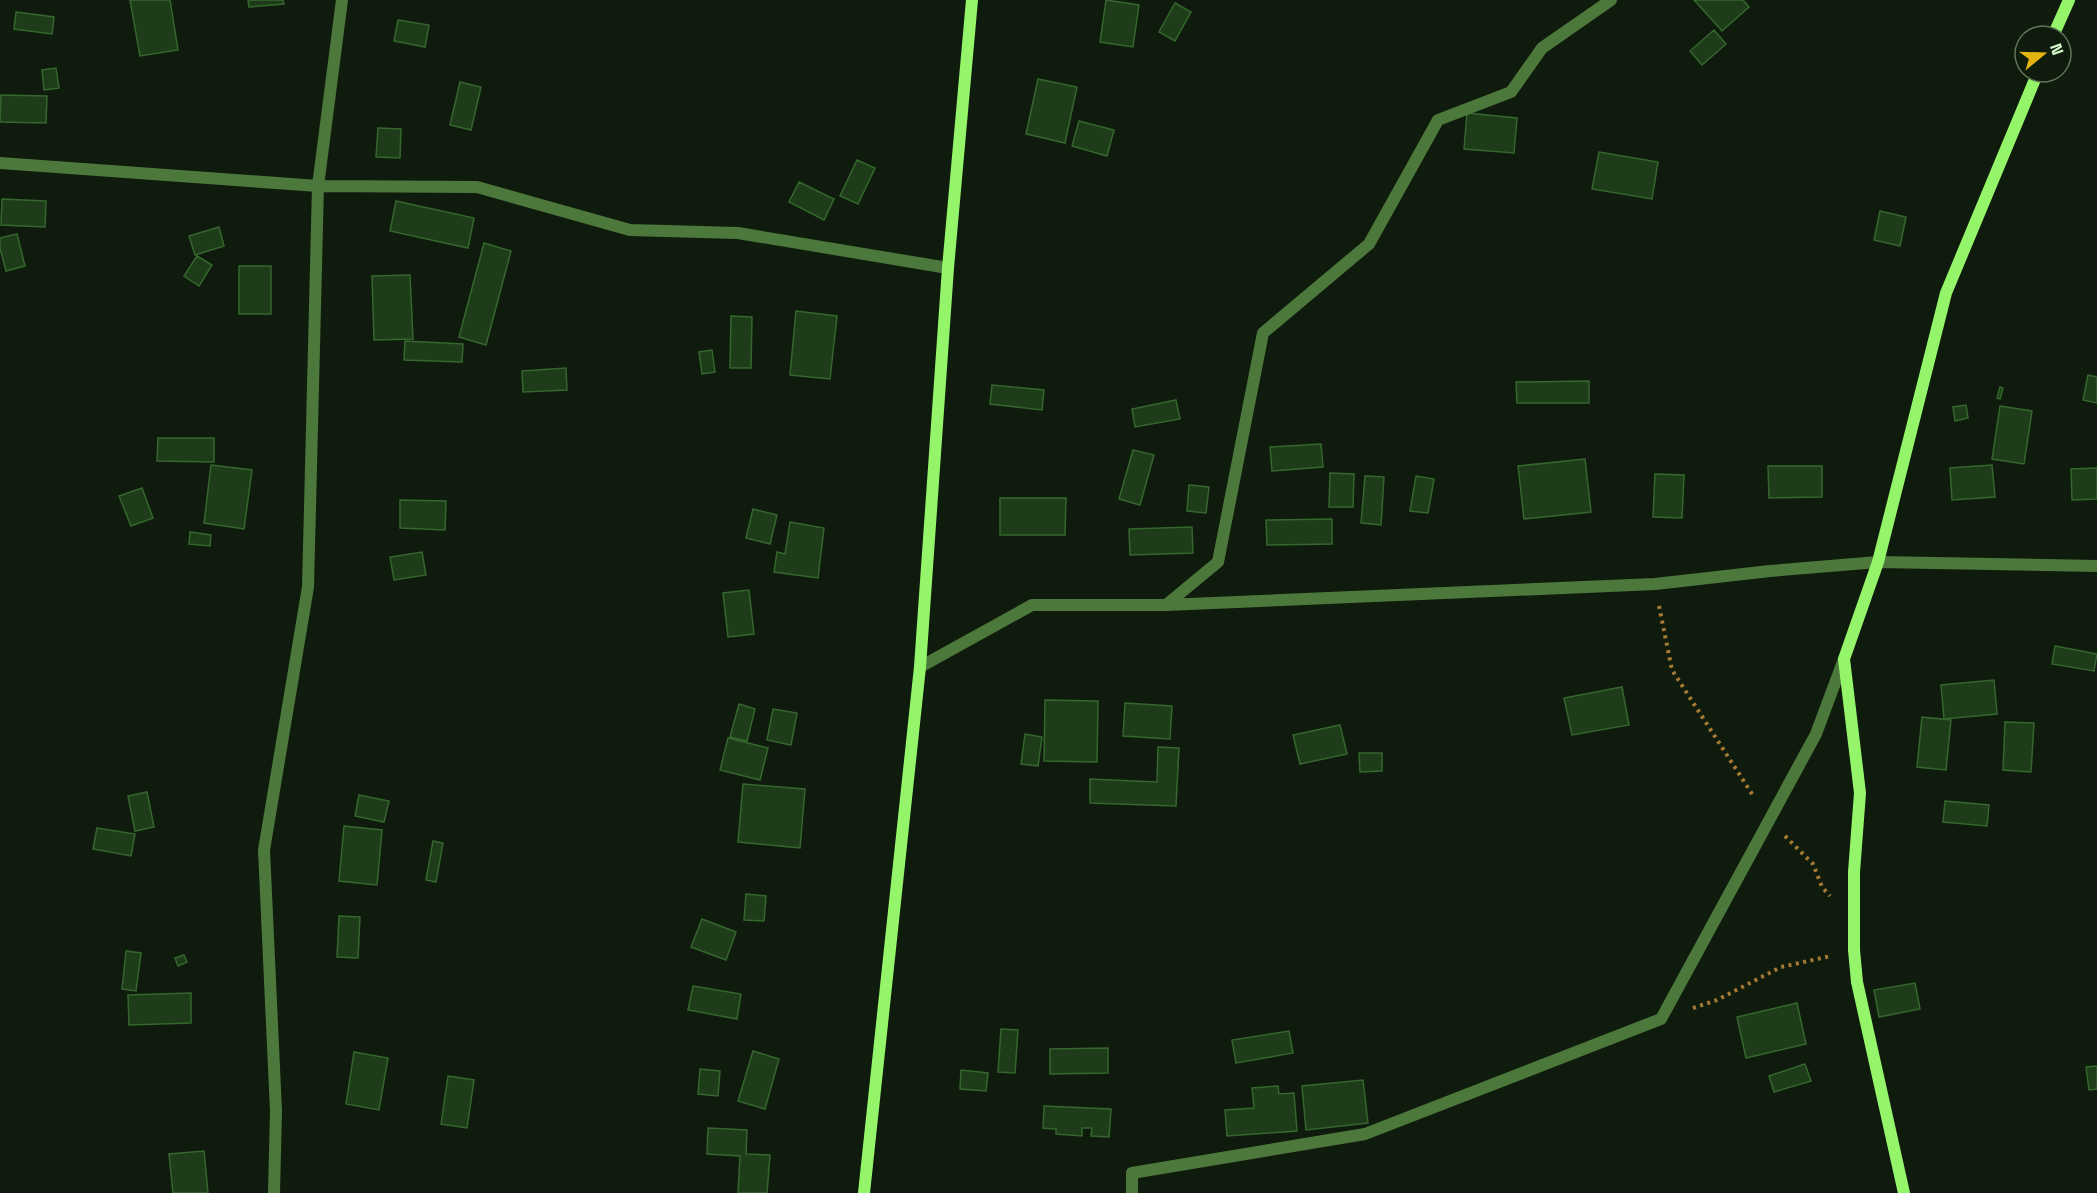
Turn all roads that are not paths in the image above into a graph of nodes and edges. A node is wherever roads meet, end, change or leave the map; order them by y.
1 (342, 0) edge
2 (972, 0) edge
3 (1611, 0) edge
4 (2068, 0) edge
5 (2058, 24) edge
6 (2033, 84) edge
7 (0, 163) edge
8 (318, 186) junction
9 (948, 268) junction
10 (1878, 562) junction
11 (2097, 566) edge
12 (1166, 605) junction
13 (1844, 659) junction
14 (920, 667) junction
15 (274, 1193) edge
16 (864, 1193) edge
17 (1132, 1193) edge
18 (1904, 1193) edge

1 - 8 street
2 - 9 street
3 - 12 street
4 - 5 street
6 - 10 street
7 - 8 street
8 - 9 street
8 - 15 street
9 - 14 street
10 - 11 street
10 - 12 street
10 - 13 street
12 - 14 street
13 - 17 street
13 - 18 street
14 - 16 street

